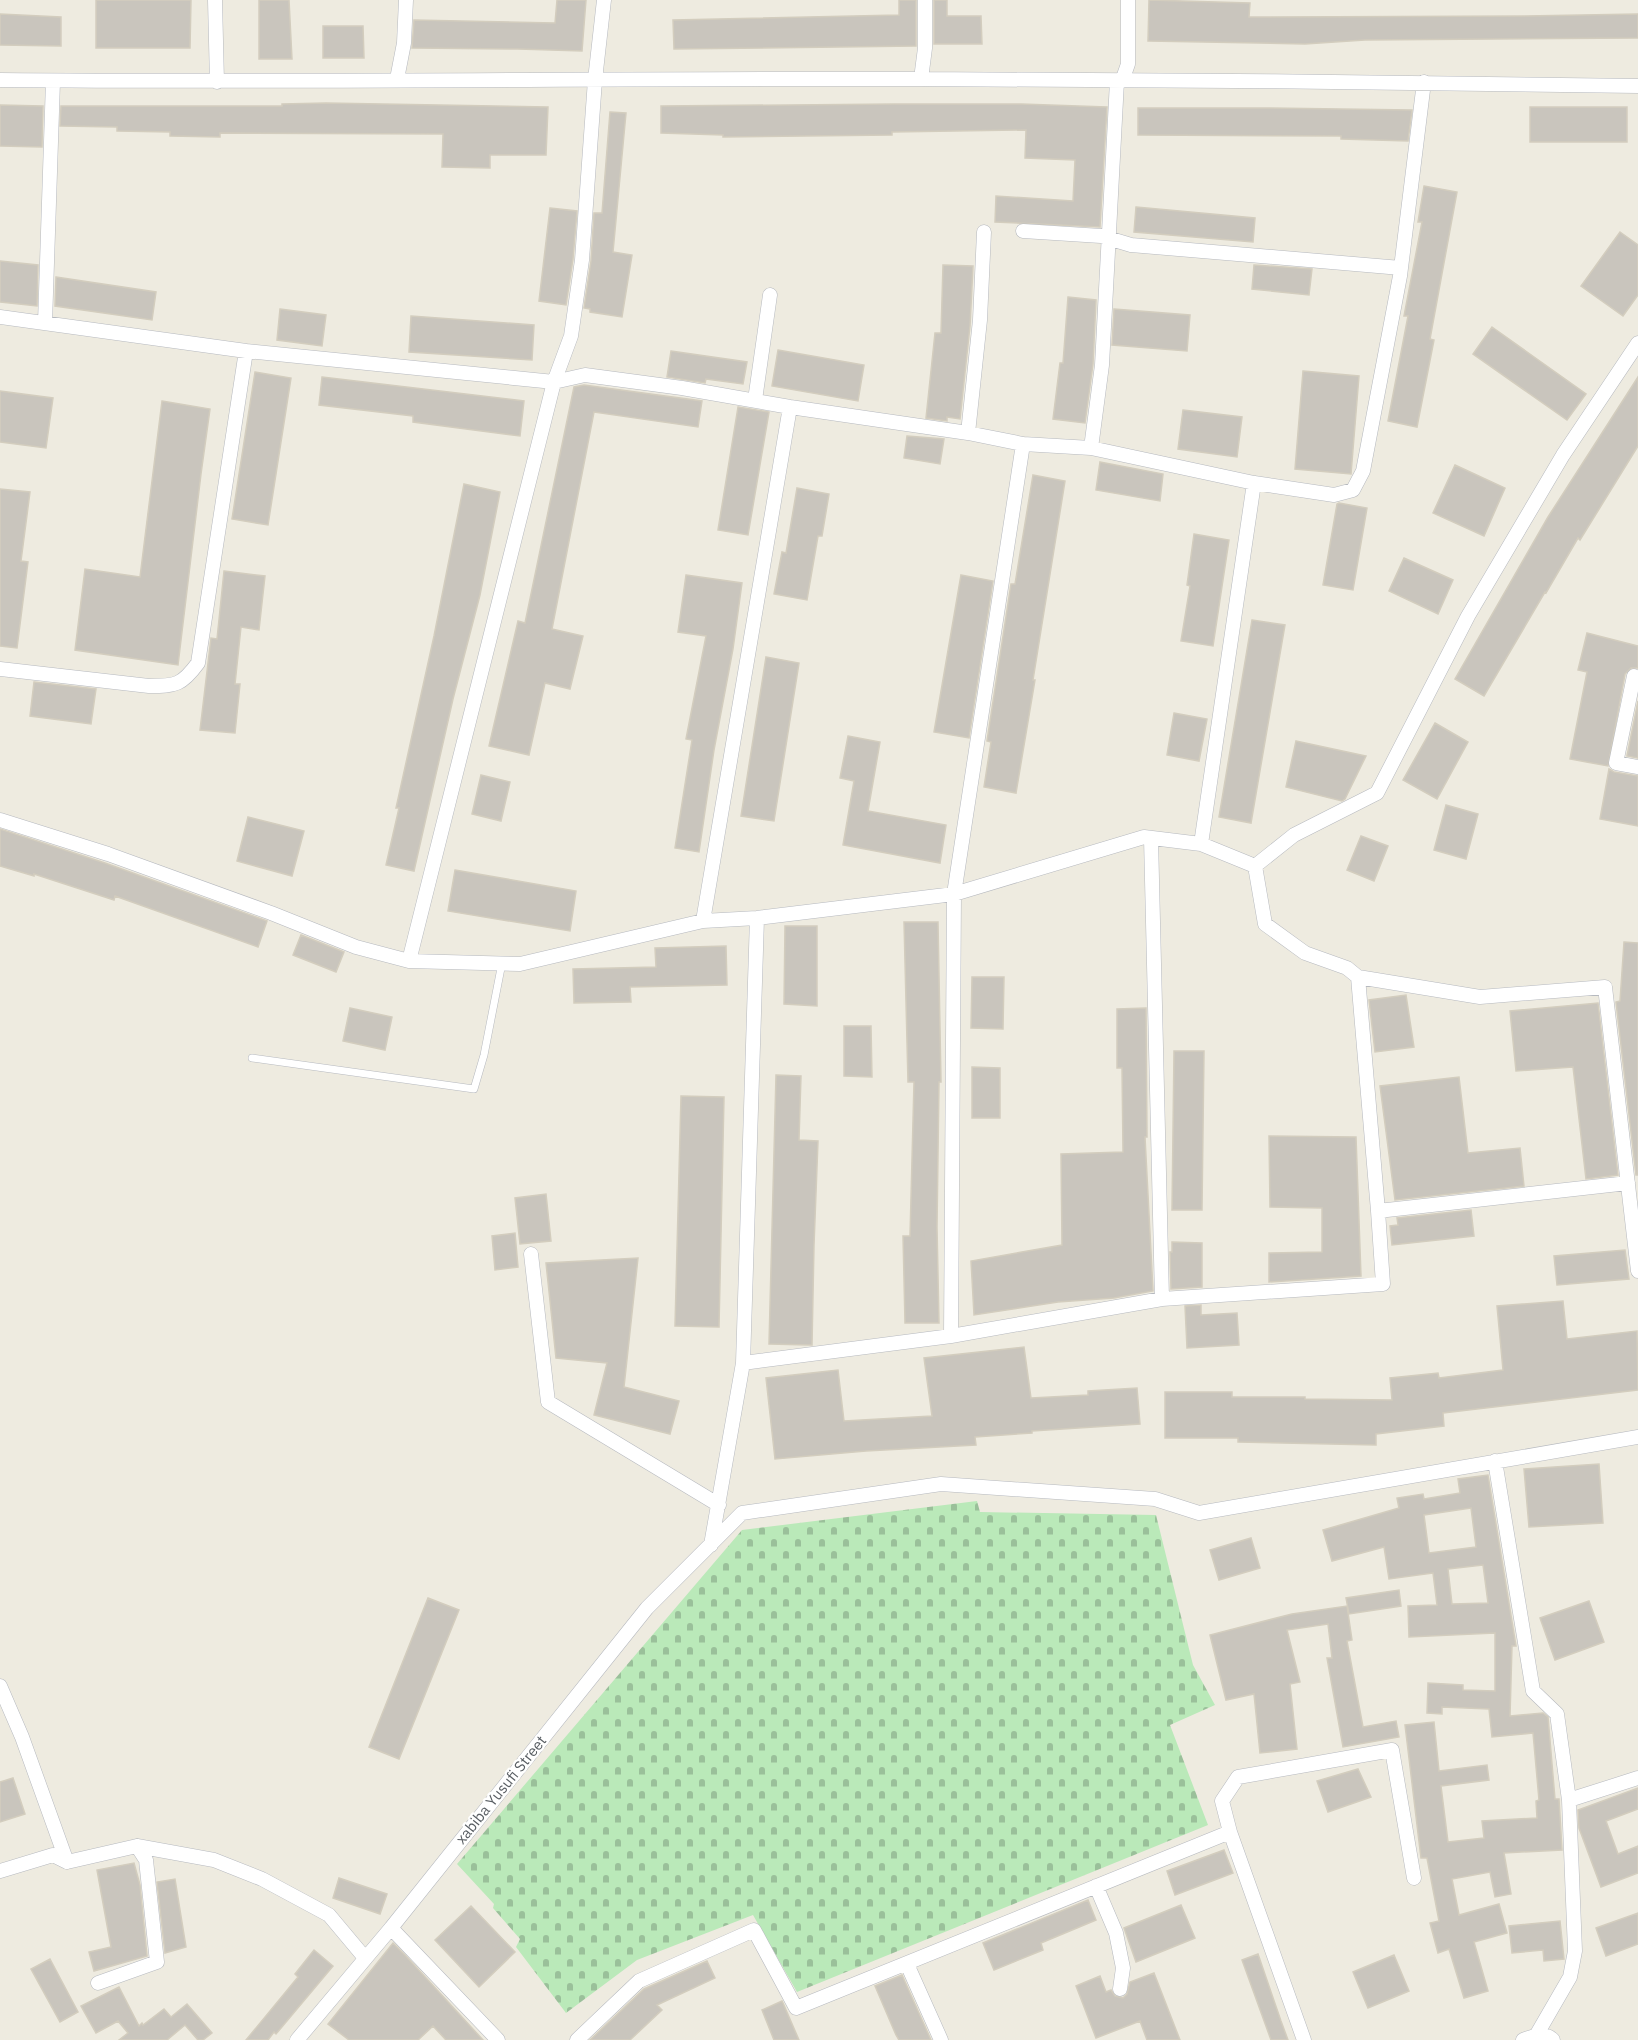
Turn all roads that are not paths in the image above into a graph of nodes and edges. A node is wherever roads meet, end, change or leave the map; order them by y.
1 (215, 0) edge
2 (405, 0) edge
3 (603, 0) edge
4 (925, 0) edge
5 (1128, 0) edge
6 (921, 79) junction
7 (0, 80) edge
8 (397, 80) junction
9 (594, 80) junction
10 (53, 81) junction
11 (1120, 81) junction
12 (217, 82) junction
13 (1424, 82) junction
14 (1638, 86) edge
15 (1023, 231) dead end
16 (984, 232) dead end
17 (1110, 238) junction
18 (1401, 268) junction
19 (770, 296) dead end
20 (0, 317) edge
21 (45, 323) junction
22 (1638, 343) edge
23 (246, 351) junction
24 (554, 381) junction
25 (755, 400) junction
26 (790, 407) junction
27 (968, 433) junction
28 (1023, 444) junction
29 (1091, 448) junction
30 (1254, 483) junction
31 (0, 669) edge
32 (1634, 676) dead end
33 (1638, 767) edge
34 (0, 820) edge
35 (1151, 838) junction
36 (1201, 844) junction
37 (1255, 866) junction
38 (954, 894) junction
39 (757, 918) junction
40 (703, 921) junction
41 (409, 961) junction
42 (502, 963) junction
43 (1358, 977) junction
44 (252, 1058) dead end
45 (1628, 1183) junction
46 (1378, 1212) junction
47 (531, 1254) dead end
48 (1638, 1271) edge
49 (1162, 1299) junction
50 (951, 1336) junction
51 (743, 1363) junction
52 (1638, 1437) edge
53 (1495, 1461) junction
54 (719, 1505) junction
55 (711, 1545) junction
56 (0, 1686) edge
57 (6, 1715) edge
58 (1638, 1778) edge
59 (1569, 1800) junction
60 (1230, 1832) junction
61 (136, 1846) junction
62 (67, 1862) junction
63 (0, 1871) edge
64 (1414, 1878) dead end
65 (1095, 1886) junction
66 (391, 1928) junction
67 (365, 1958) junction
68 (907, 1964) junction
69 (98, 1983) dead end
70 (1120, 1989) dead end
71 (1538, 2034) junction
72 (297, 2040) edge
73 (498, 2040) edge
74 (577, 2040) edge
75 (941, 2040) edge
76 (1304, 2040) edge
77 (1523, 2040) edge
78 (1553, 2040) edge

1 - 12 street
2 - 8 street
3 - 9 street
4 - 6 street
5 - 11 street
6 - 9 street
6 - 11 street
7 - 10 street
8 - 9 street
8 - 12 street
9 - 24 street
10 - 12 street
10 - 21 street
11 - 13 street
11 - 17 street
13 - 14 street
13 - 18 street
15 - 17 street
16 - 27 street
17 - 18 street
17 - 29 street
18 - 30 street
19 - 25 street
20 - 21 street
21 - 23 street
22 - 37 street
23 - 24 street
23 - 31 street
24 - 25 street
24 - 41 street
25 - 26 street
26 - 27 street
26 - 40 street
27 - 28 street
28 - 29 street
28 - 38 street
29 - 30 street
30 - 36 street
32 - 33 street
34 - 41 street
35 - 36 street
35 - 38 street
35 - 49 street
36 - 37 street
37 - 43 street
38 - 39 street
38 - 50 street
39 - 40 street
39 - 51 street
40 - 42 street
41 - 42 street
42 - 44 lane
43 - 45 street
43 - 46 street
45 - 46 street
45 - 48 street
46 - 49 street
47 - 54 street
49 - 50 street
50 - 51 street
51 - 54 street
52 - 53 street, xabiba Yusufi Street
53 - 55 street, xabiba Yusufi Street
53 - 59 street
54 - 55 street
55 - 66 street, xabiba Yusufi Street
56 - 57 street
57 - 62 street
58 - 59 street
59 - 71 street
60 - 64 street
60 - 65 street
60 - 76 street
61 - 62 street
61 - 67 street
61 - 69 street
62 - 63 street
65 - 68 street
65 - 70 street
66 - 67 street, xabiba Yusufi Street
66 - 73 street
67 - 72 street, xabiba Yusufi Street
68 - 74 street
68 - 75 street
71 - 77 street
71 - 78 street

